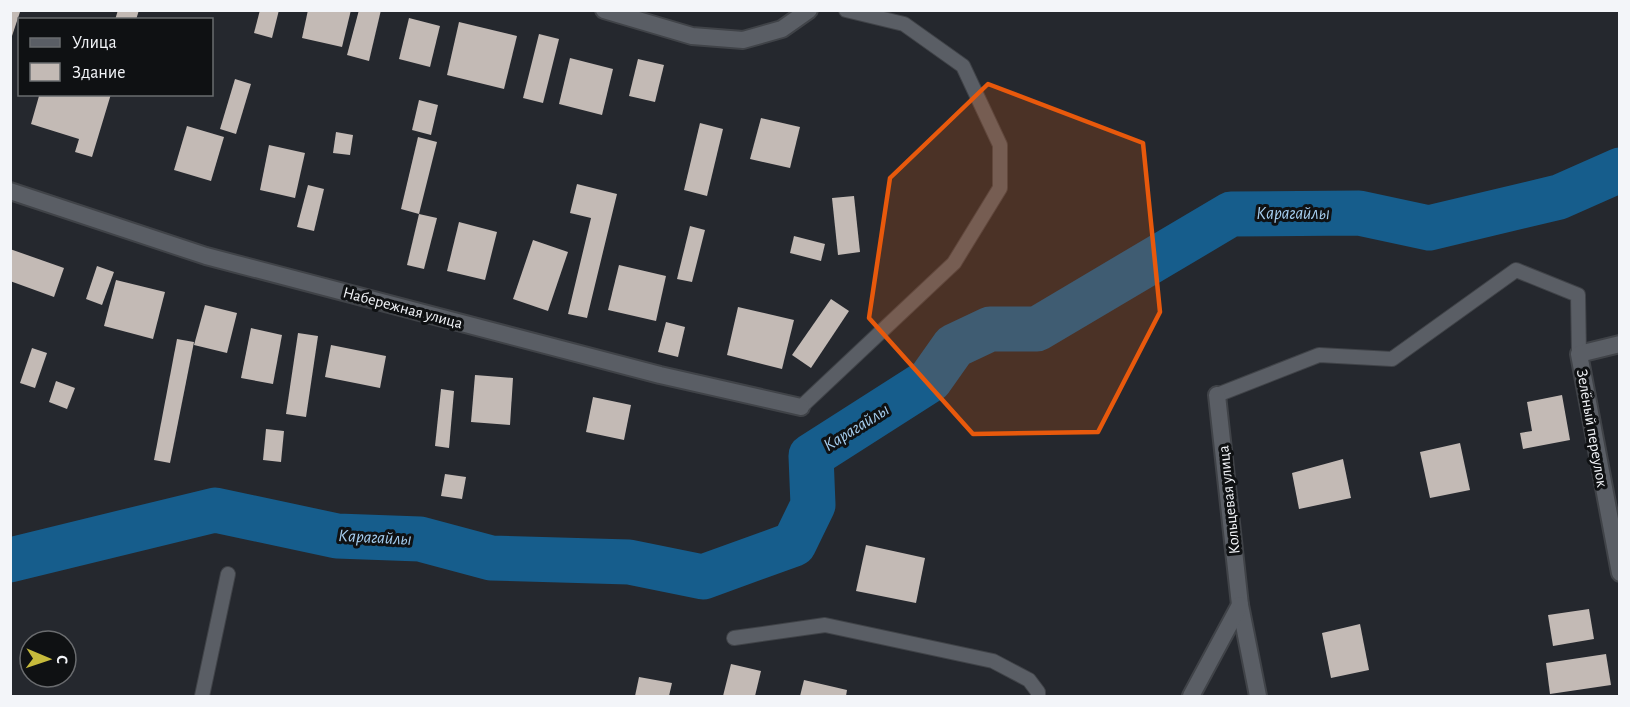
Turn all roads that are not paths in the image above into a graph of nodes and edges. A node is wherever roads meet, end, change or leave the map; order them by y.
1 (604, 10) edge
2 (809, 10) edge
3 (846, 10) edge
4 (10, 191) edge
5 (1620, 344) edge
6 (1579, 354) junction
7 (1217, 395) joint
8 (801, 407) joint
9 (1620, 573) edge
10 (228, 574) dead end
11 (1240, 605) junction
12 (734, 638) dead end
13 (202, 696) edge
14 (1038, 696) edge
15 (1191, 696) edge
16 (1258, 696) edge

1 - 2 street
3 - 8 lane
4 - 8 street, Набережная улица
5 - 6 street
6 - 7 lane
6 - 9 street, Зелёный переулок
7 - 11 street, Кольцевая улица
10 - 13 lane
11 - 15 street
11 - 16 street, Кольцевая улица
12 - 14 lane

